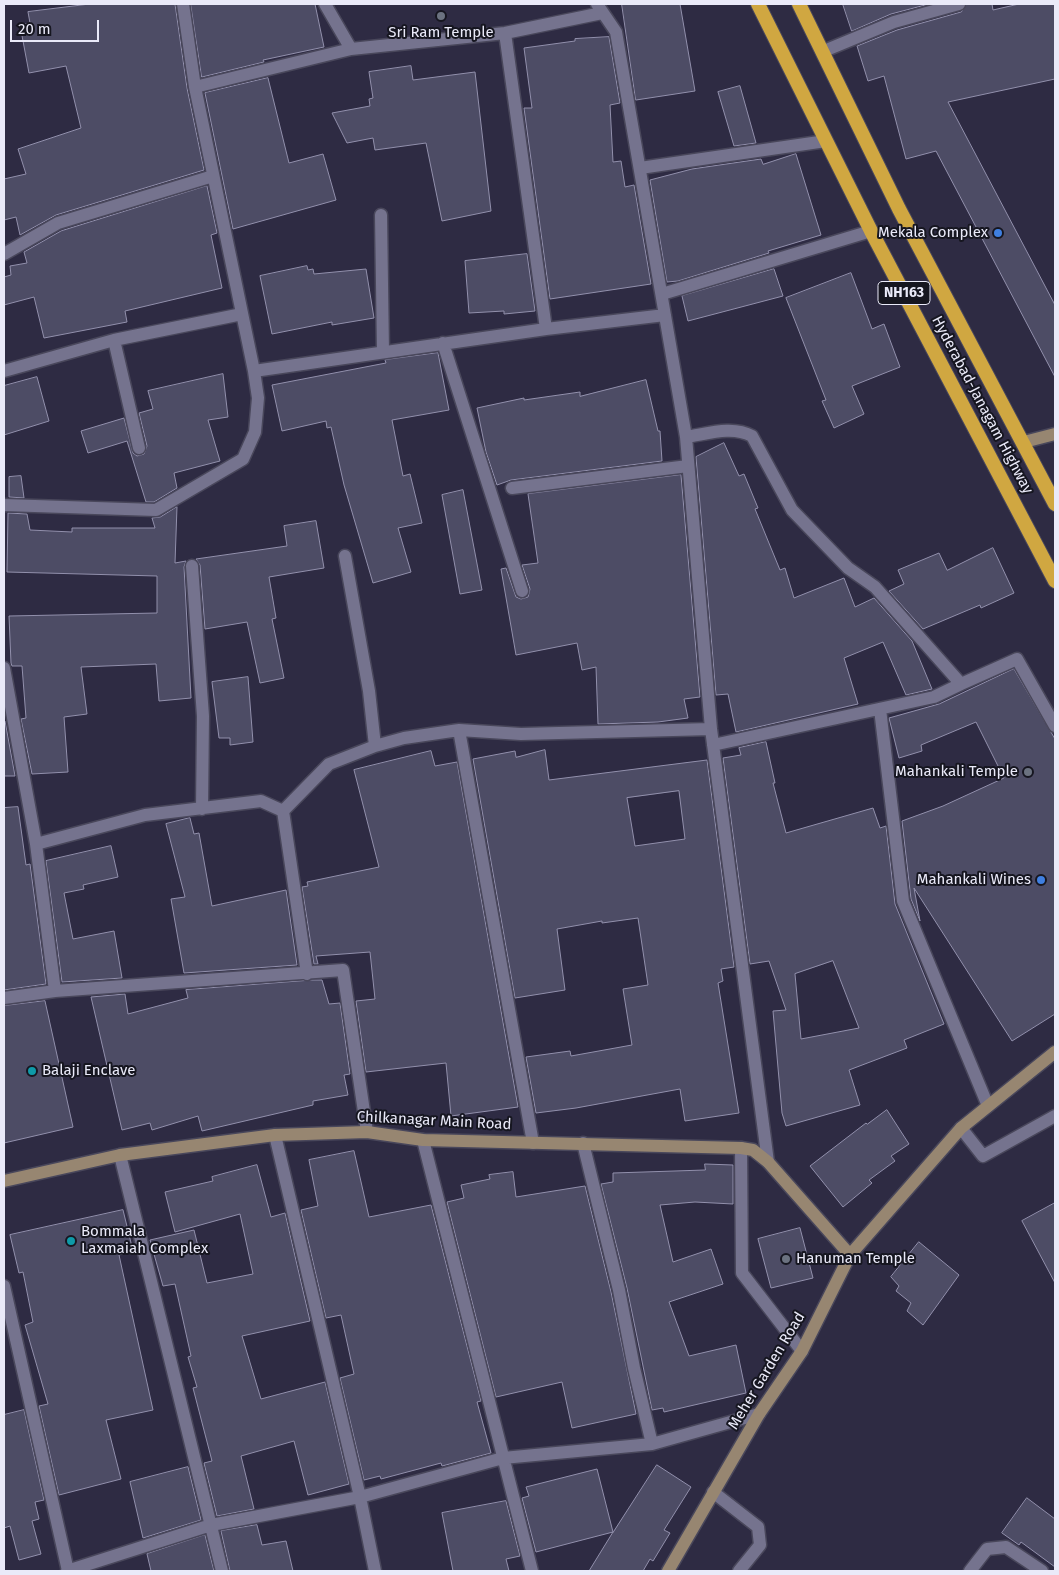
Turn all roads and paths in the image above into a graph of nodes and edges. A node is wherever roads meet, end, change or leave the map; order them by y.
1 (183, 4) edge
2 (324, 4) edge
3 (758, 4) edge
4 (800, 4) edge
5 (959, 4) edge
6 (599, 8) edge
7 (505, 33) junction
8 (351, 49) junction
9 (824, 51) junction
10 (195, 87) junction
11 (826, 141) junction
12 (640, 168) junction
13 (213, 176) junction
14 (381, 215) dead end
15 (870, 231) junction
16 (4, 254) edge
17 (662, 294) junction
18 (242, 314) junction
19 (665, 315) junction
20 (546, 329) junction
21 (114, 340) junction
22 (444, 343) junction
23 (383, 352) junction
24 (4, 370) edge
25 (254, 371) junction
26 (1055, 434) edge
27 (686, 437) junction
28 (1024, 442) junction
29 (139, 448) dead end
30 (688, 466) junction
31 (512, 488) dead end
32 (1055, 504) edge
33 (4, 505) edge
34 (345, 556) dead end
35 (192, 566) dead end
36 (1055, 580) edge
37 (522, 591) dead end
38 (4, 668) edge
39 (960, 684) junction
40 (880, 710) junction
41 (1055, 726) edge
42 (711, 728) junction
43 (459, 730) junction
44 (713, 745) junction
45 (375, 746) junction
46 (202, 809) junction
47 (283, 811) junction
48 (36, 844) junction
49 (307, 974) junction
50 (55, 991) junction
51 (4, 998) edge
52 (1055, 1052) edge
53 (988, 1106) junction
54 (1055, 1116) edge
55 (961, 1128) junction
56 (367, 1132) junction
57 (275, 1135) junction
58 (423, 1140) junction
59 (533, 1143) junction
60 (582, 1143) junction
61 (741, 1148) junction
62 (120, 1155) junction
63 (768, 1162) junction
64 (4, 1181) edge
65 (850, 1255) junction
66 (4, 1286) edge
67 (802, 1351) junction
68 (759, 1414) junction
69 (652, 1444) junction
70 (503, 1458) junction
71 (713, 1492) junction
72 (360, 1497) junction
73 (211, 1525) junction
74 (68, 1571) edge
75 (222, 1571) edge
76 (375, 1571) edge
77 (532, 1571) edge
78 (668, 1571) edge
79 (739, 1571) edge
80 (970, 1571) edge
81 (1042, 1571) edge

1 - 10 street
2 - 8 street
3 - 11 highway, Hyderabad-Janagam Highway / NH163
4 - 9 highway, Hyderabad-Janagam Highway / NH163
5 - 9 street
6 - 7 street
6 - 12 street
7 - 8 street
7 - 20 street
8 - 10 street
9 - 28 highway, Hyderabad-Janagam Highway / NH163
10 - 13 street
11 - 12 street
11 - 15 highway, Hyderabad-Janagam Highway / NH163
12 - 17 street
13 - 16 street
13 - 18 street
14 - 23 street
15 - 17 street
15 - 36 highway, Hyderabad-Janagam Highway / NH163
17 - 19 street
18 - 21 street
18 - 25 street
19 - 20 street
19 - 27 street
20 - 22 street
21 - 24 street
21 - 29 street
22 - 23 street
22 - 37 street
23 - 25 street
25 - 33 street
26 - 28 main road
27 - 30 street
27 - 39 street
28 - 32 highway, Hyderabad-Janagam Highway / NH163
30 - 31 street
30 - 42 street
34 - 45 street
35 - 46 street
38 - 48 street
39 - 40 street
39 - 41 street
40 - 44 street
40 - 53 street
42 - 43 street
42 - 44 street
43 - 45 street
43 - 59 street
44 - 63 street
45 - 47 street
46 - 47 street
46 - 48 street
47 - 49 street
48 - 50 street
49 - 50 street
49 - 56 street
50 - 51 street
52 - 53 main road, Meher Garden Road
53 - 55 main road, Meher Garden Road
54 - 55 street
55 - 65 main road, Meher Garden Road
56 - 57 main road, Chilkanagar Main Road
56 - 58 main road, Chilkanagar Main Road
57 - 62 main road, Chilkanagar Main Road
57 - 72 street
58 - 59 main road, Chilkanagar Main Road
58 - 70 street
59 - 60 main road, Chilkanagar Main Road
60 - 61 main road, Chilkanagar Main Road
60 - 69 street
61 - 63 main road, Chilkanagar Main Road
61 - 67 street
62 - 64 main road, Chilkanagar Main Road
62 - 73 street
63 - 65 main road, Chilkanagar Main Road
65 - 67 main road, Meher Garden Road
66 - 74 street
67 - 68 main road, Meher Garden Road
68 - 69 street
68 - 71 main road, Meher Garden Road
69 - 70 street
70 - 72 street
70 - 77 street
71 - 78 main road, Meher Garden Road
71 - 79 street
72 - 73 street
72 - 76 street
73 - 74 street
73 - 75 street
80 - 81 street

